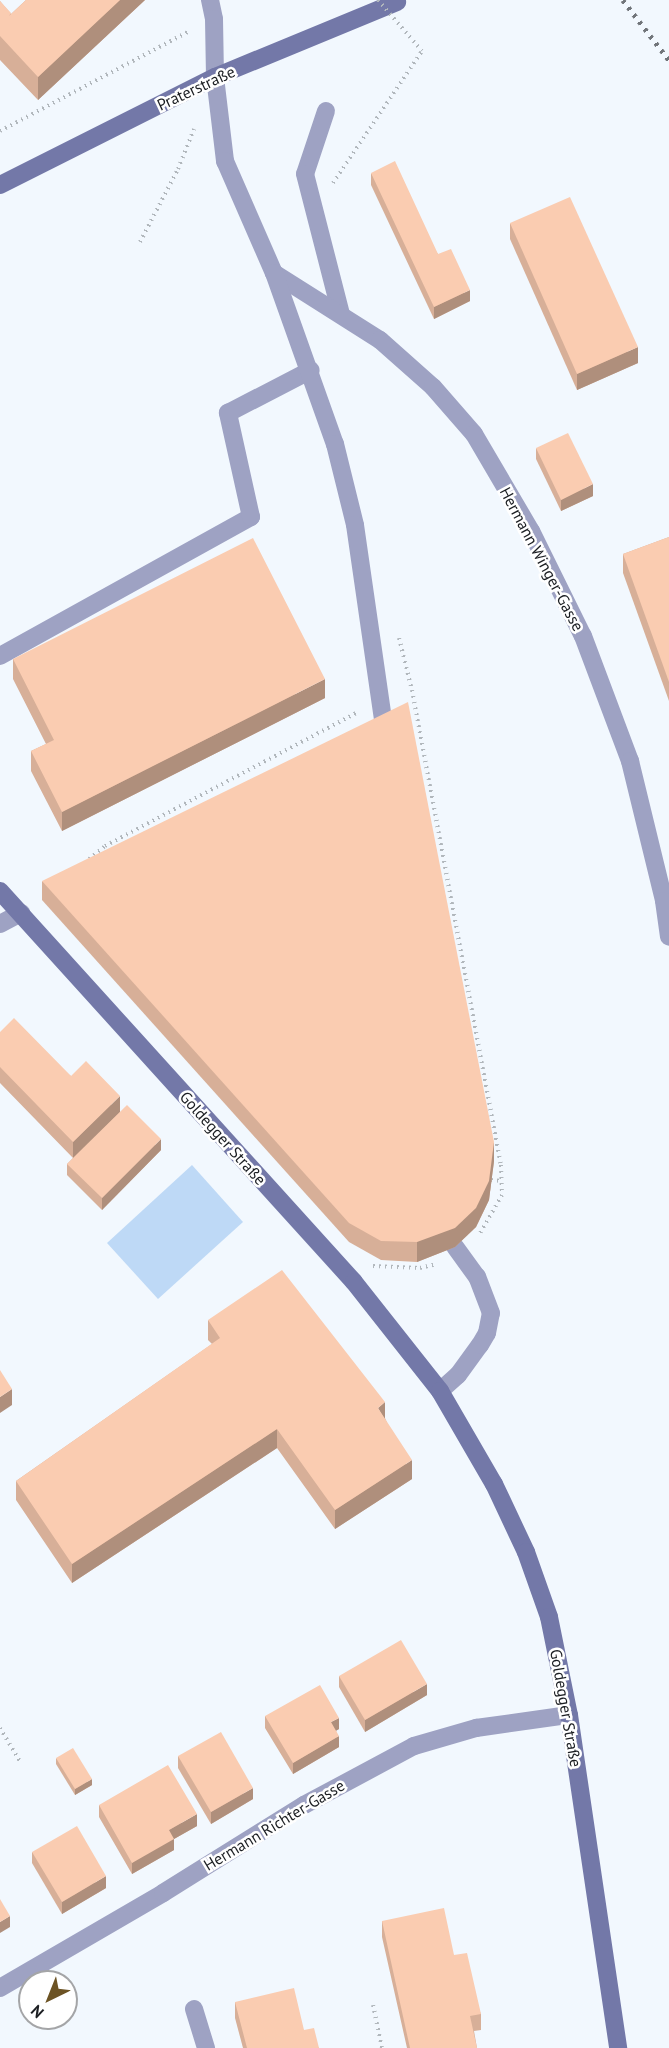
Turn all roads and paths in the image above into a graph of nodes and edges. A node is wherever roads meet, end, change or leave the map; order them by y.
1 (210, 0) edge
2 (378, 0) edge
3 (397, 2) dead end
4 (214, 19) junction
5 (215, 77) junction
6 (326, 111) dead end
7 (199, 118) dead end
8 (0, 130) edge
9 (0, 185) edge
10 (331, 186) dead end
11 (140, 242) dead end
12 (274, 273) junction
13 (341, 314) junction
14 (311, 370) junction
15 (398, 635) dead end
16 (0, 656) edge
17 (412, 690) junction
18 (379, 701) junction
19 (385, 732) edge
20 (436, 820) junction
21 (428, 823) edge
22 (86, 861) edge
23 (0, 891) edge
24 (21, 913) junction
25 (0, 924) edge
26 (669, 937) edge
27 (492, 1180) edge
28 (502, 1181) junction
29 (458, 1251) junction
30 (354, 1282) junction
31 (440, 1391) junction
32 (569, 1715) junction
33 (0, 1728) edge
34 (20, 1761) dead end
35 (0, 1988) edge
36 (373, 2005) dead end
37 (194, 2009) dead end
38 (206, 2048) edge
39 (382, 2048) edge
40 (618, 2048) edge

1 - 4 street
2 - 10 path, bridge
3 - 5 main road, Praterstraße
4 - 5 street
4 - 8 path
5 - 9 main road, Praterstraße
5 - 12 street
6 - 13 street
7 - 11 path
12 - 13 street, Hermann Winger-Gasse
12 - 14 street
13 - 26 street, Hermann Winger-Gasse
14 - 16 street
14 - 18 street
15 - 17 path
17 - 18 path
17 - 20 path
18 - 19 street
18 - 22 path
20 - 21 path
20 - 28 path
23 - 24 main road, Goldegger Straße
24 - 25 street
24 - 30 main road, Goldegger Straße
27 - 28 path
28 - 29 path
29 - 30 path
29 - 31 street
30 - 31 main road, Goldegger Straße
31 - 32 main road, Goldegger Straße
32 - 35 street, Hermann Richter-Gasse
32 - 40 main road, Goldegger Straße
33 - 34 path
36 - 39 path
37 - 38 street

